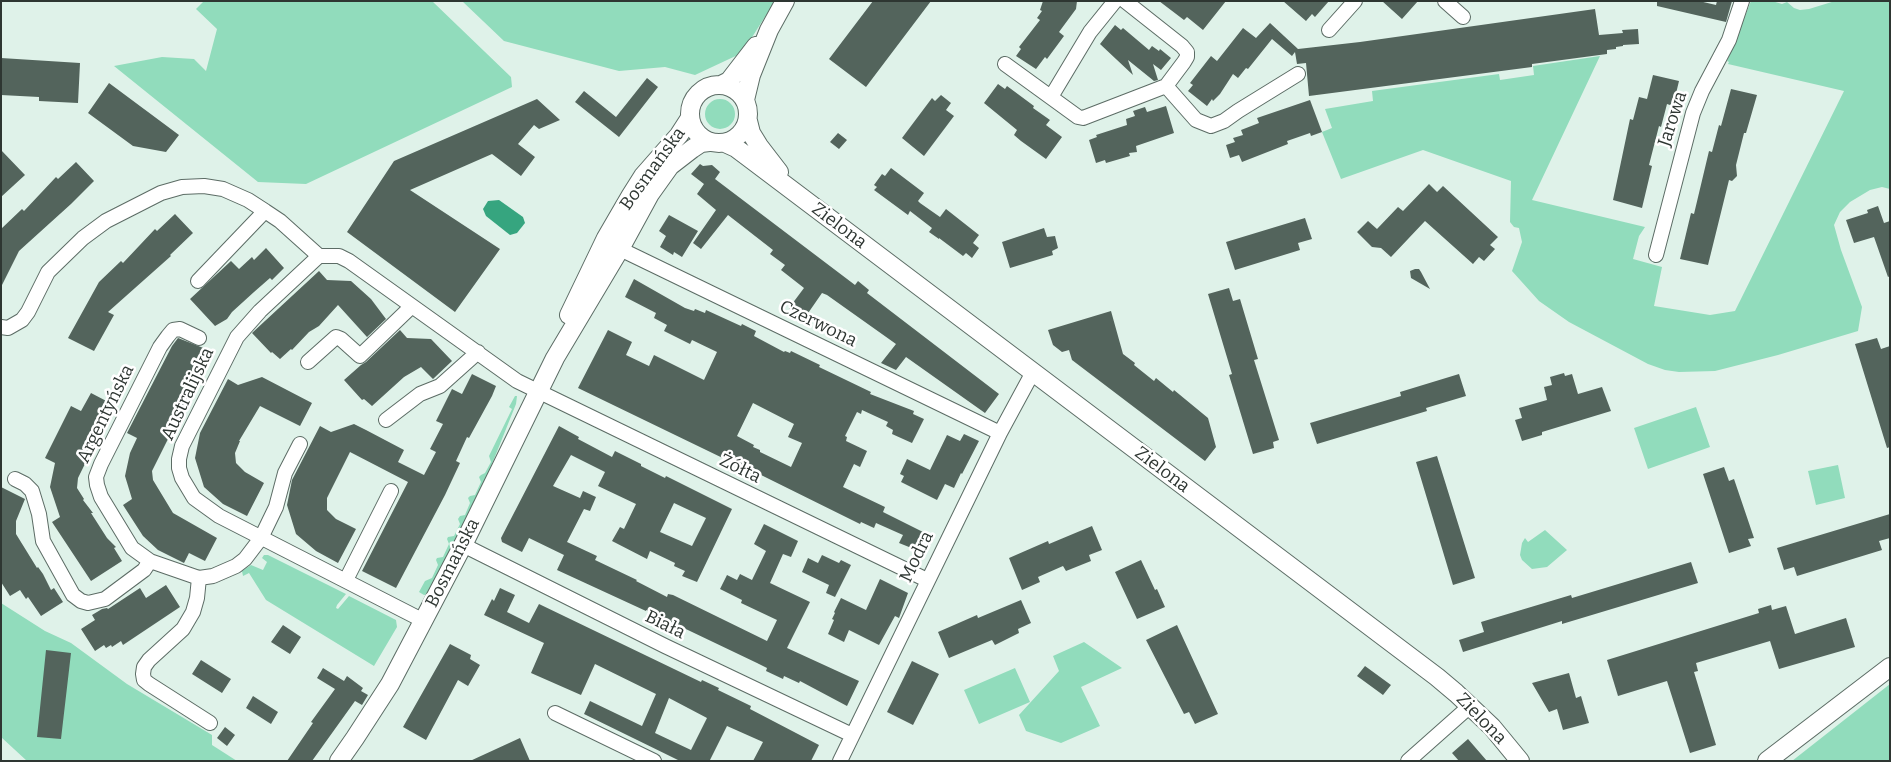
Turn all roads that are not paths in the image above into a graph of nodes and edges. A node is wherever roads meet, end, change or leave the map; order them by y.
1 (786, 1) edge
2 (1115, 1) edge
3 (1125, 1) edge
4 (1355, 1) edge
5 (1445, 1) edge
6 (1742, 1) edge
7 (1463, 17) dead end
8 (769, 30) junction
9 (1329, 30) dead end
10 (1005, 64) dead end
11 (1298, 74) dead end
12 (722, 85) junction
13 (1166, 86) junction
14 (1051, 97) junction
15 (745, 100) junction
16 (690, 118) junction
17 (748, 121) junction
18 (717, 143) junction
19 (794, 192) junction
20 (265, 211) junction
21 (620, 249) junction
22 (1656, 255) dead end
23 (319, 256) junction
24 (198, 281) dead end
25 (412, 306) junction
26 (1, 327) edge
27 (199, 338) dead end
28 (478, 352) junction
29 (555, 358) junction
30 (308, 362) dead end
31 (1034, 372) junction
32 (537, 391) junction
33 (386, 420) dead end
34 (1000, 433) junction
35 (300, 444) dead end
36 (15, 479) dead end
37 (391, 491) dead end
38 (261, 538) junction
39 (463, 545) junction
40 (150, 561) junction
41 (199, 578) junction
42 (346, 580) junction
43 (927, 580) junction
44 (424, 621) junction
45 (1890, 667) edge
46 (1470, 706) junction
47 (555, 713) dead end
48 (210, 722) dead end
49 (852, 735) junction
50 (339, 761) edge
51 (654, 761) edge
52 (840, 761) edge
53 (1408, 761) edge
54 (1520, 761) edge
55 (1767, 761) edge

1 - 8 street
2 - 14 street
3 - 13 street
4 - 9 street
5 - 7 street
6 - 22 street, Jarowa
8 - 12 street
8 - 15 street
10 - 14 street
11 - 13 street
12 - 15 street
12 - 16 street
13 - 14 street
15 - 17 street
16 - 18 street
16 - 29 street, Bosmańska
17 - 18 street
17 - 19 street, Zielona
18 - 19 street, Zielona
18 - 21 street, Bosmańska
19 - 31 street, Zielona
20 - 23 street
20 - 24 street
20 - 26 street
21 - 29 street, Bosmańska
21 - 34 street, Czerwona
23 - 25 street
23 - 38 street, Australijska
25 - 28 street
25 - 30 street
27 - 40 street, Argentyńska
28 - 32 street
28 - 33 street
29 - 32 street, Bosmańska
31 - 34 street, Modra
31 - 46 street, Zielona
32 - 39 street, Bosmańska
32 - 43 street, Żółta
34 - 43 street, Modra
35 - 38 street
36 - 40 street
37 - 42 street
38 - 41 street
38 - 42 street, Australijska
39 - 44 street, Bosmańska
39 - 49 street, Biała
40 - 41 street, Argentyńska
41 - 48 street
42 - 44 street, Australijska
43 - 49 street, Modra
44 - 50 street, Bosmańska
45 - 55 street
46 - 53 street
46 - 54 street, Zielona
47 - 51 street
49 - 52 street, Modra

